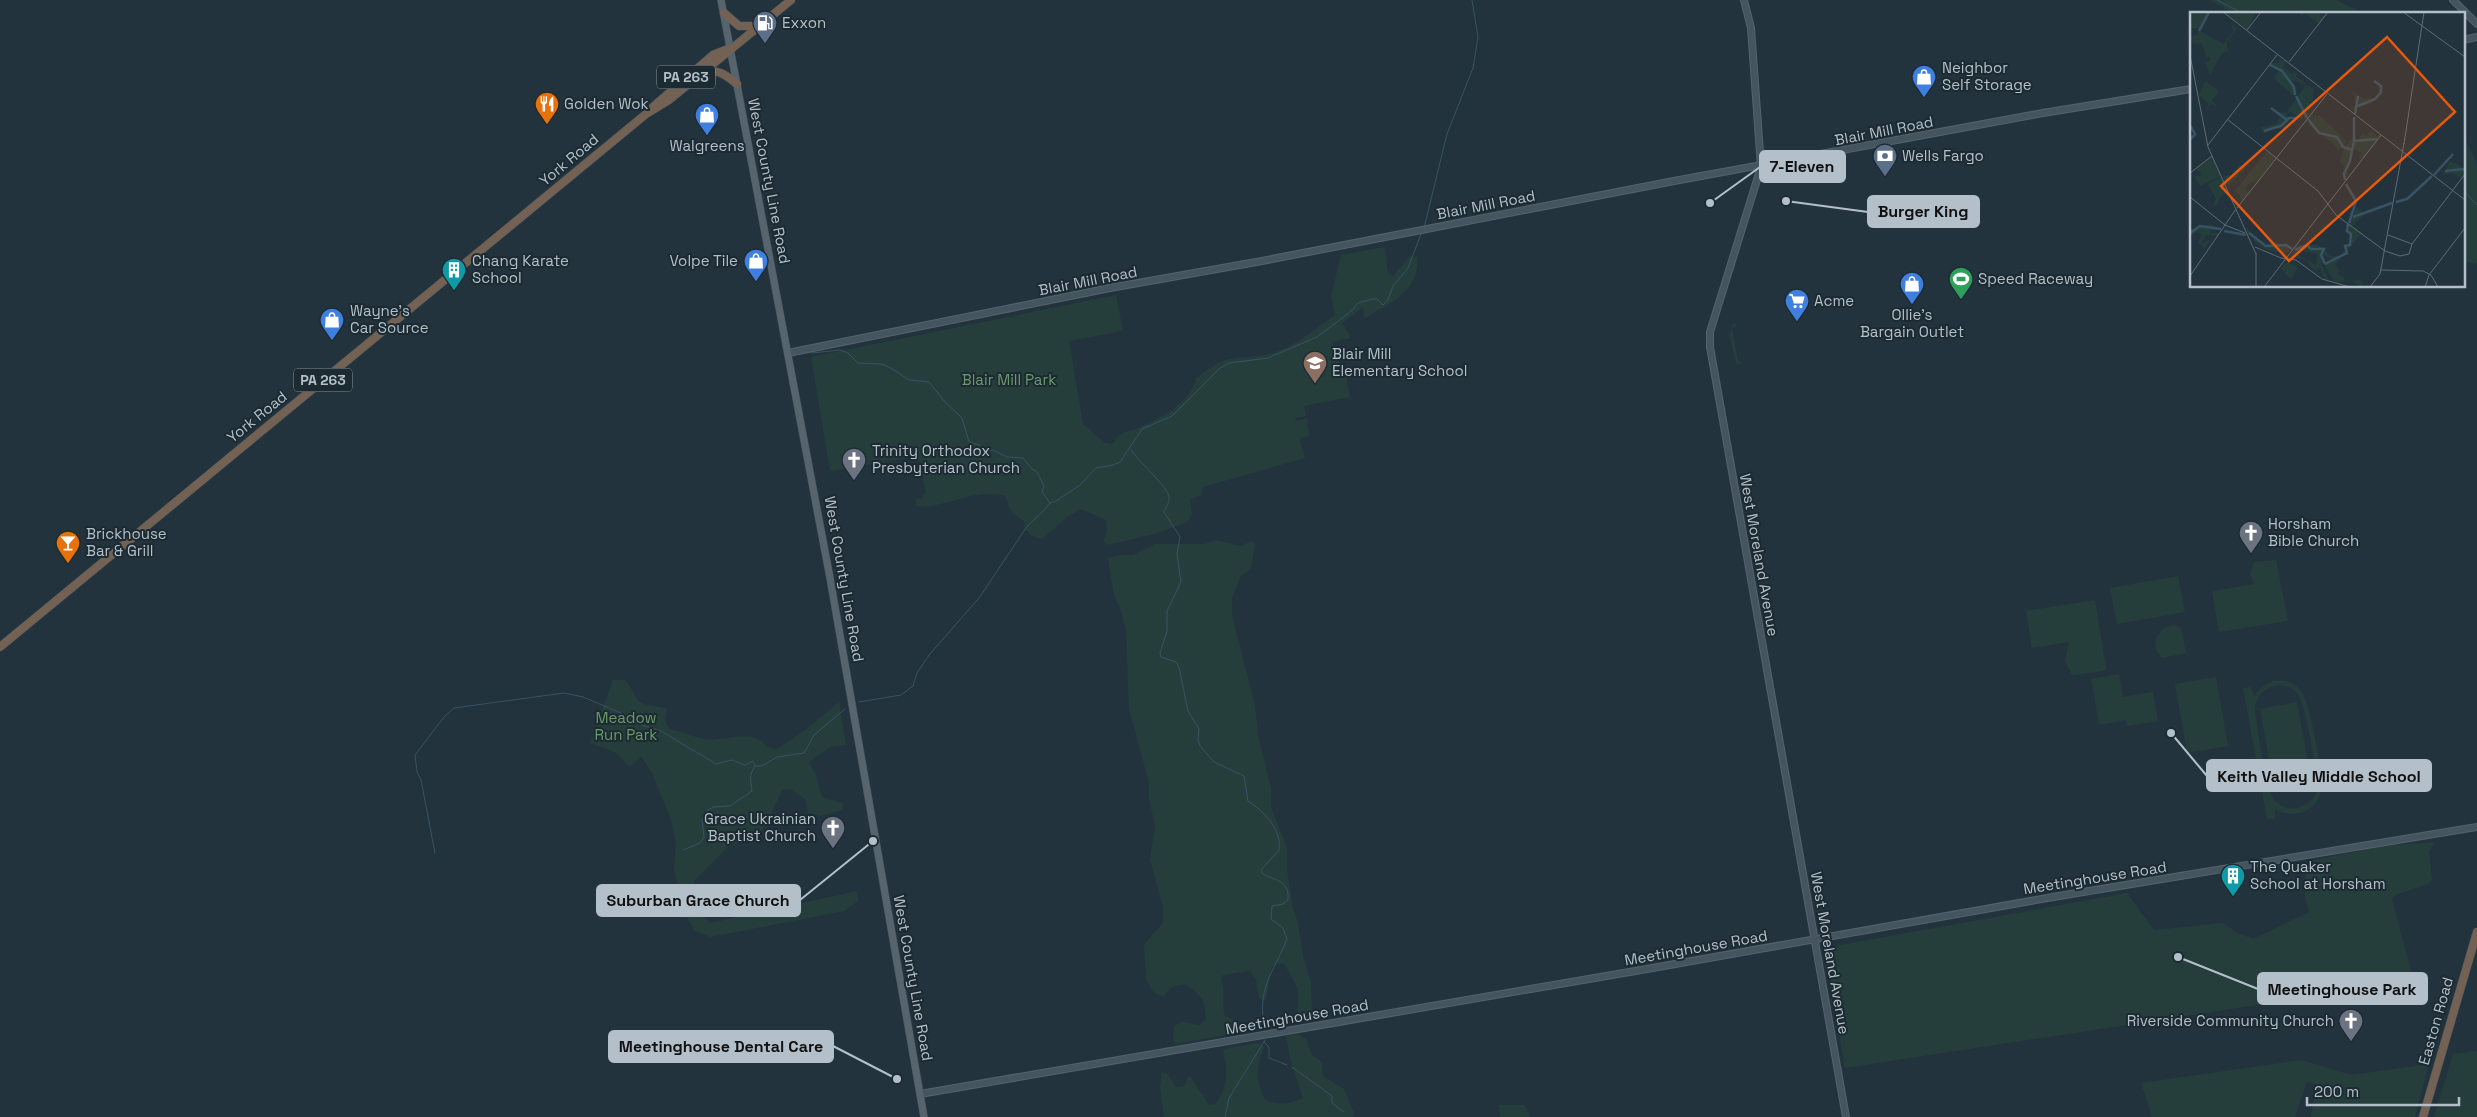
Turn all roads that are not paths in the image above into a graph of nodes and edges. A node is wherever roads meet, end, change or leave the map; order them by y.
1 (721, 0) edge
2 (791, 0) edge
3 (1744, 0) edge
4 (2453, 0) edge
5 (724, 12) junction
6 (2477, 24) edge
7 (758, 26) junction
8 (2477, 37) edge
9 (2464, 40) edge
10 (731, 48) junction
11 (701, 74) junction
12 (737, 84) junction
13 (2190, 89) edge
14 (646, 114) junction
15 (1761, 167) junction
16 (788, 353) junction
17 (0, 647) edge
18 (2477, 827) edge
19 (2477, 932) edge
20 (1815, 939) junction
21 (920, 1094) junction
22 (924, 1117) edge
23 (1846, 1117) edge
24 (2423, 1117) edge

1 - 5 main road, West County Line Road
2 - 7 highway, PA 263
3 - 15 street, West Moreland Avenue
4 - 6 street
5 - 7 highway
5 - 10 main road, West County Line Road
7 - 10 highway, PA 263
8 - 9 street
10 - 11 highway, York Road / PA 263
10 - 12 main road, West County Line Road
10 - 14 highway, York Road / PA 263
11 - 12 highway
11 - 14 highway, York Road / PA 263
12 - 16 main road, West County Line Road
13 - 15 street, Blair Mill Road
14 - 17 highway, York Road / PA 263
15 - 16 street, Blair Mill Road
15 - 20 street, West Moreland Avenue
16 - 21 main road, West County Line Road
18 - 20 street, Meetinghouse Road
19 - 24 highway, Easton Road
20 - 21 street, Meetinghouse Road
20 - 23 street, West Moreland Avenue
21 - 22 main road, West County Line Road

